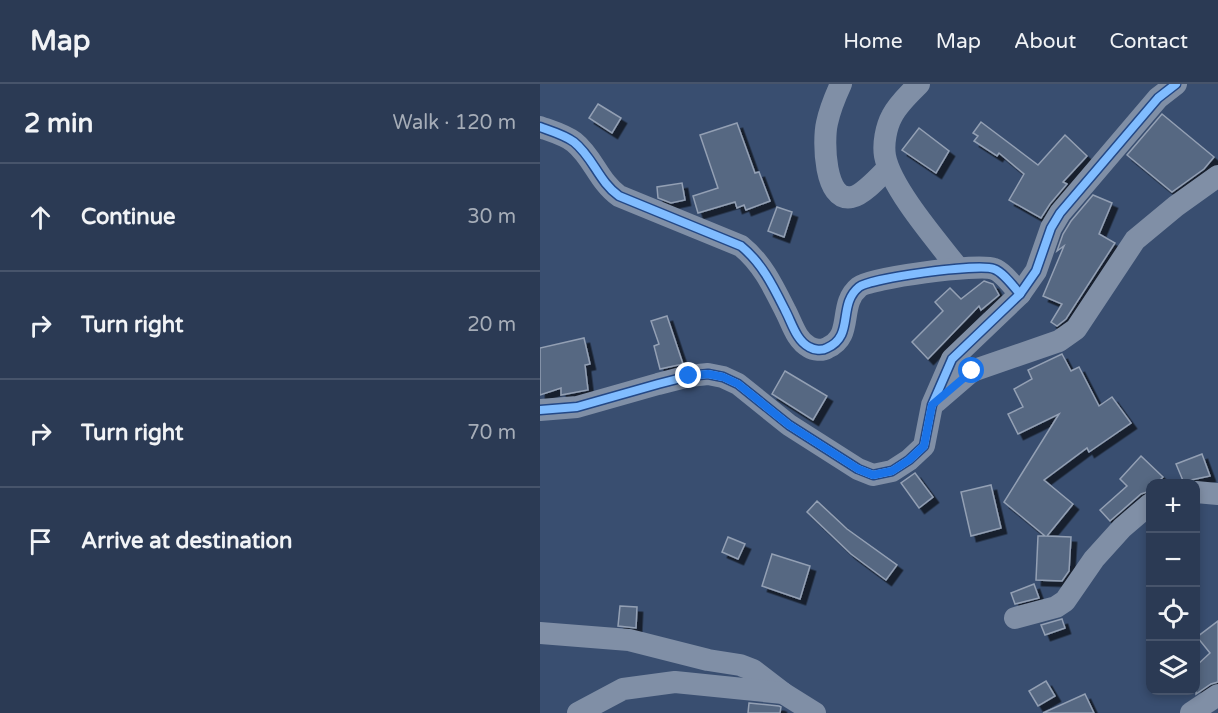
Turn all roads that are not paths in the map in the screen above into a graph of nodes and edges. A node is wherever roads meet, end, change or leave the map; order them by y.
1 (841, 84) edge
2 (919, 84) edge
3 (1176, 84) edge
4 (540, 127) edge
5 (888, 168) junction
6 (1218, 176) edge
7 (958, 268) junction
8 (1020, 294) junction
9 (932, 405) junction
10 (540, 410) edge
11 (1200, 492) edge
12 (1218, 494) edge
13 (1146, 507) edge
14 (1015, 618) dead end
15 (540, 633) edge
16 (783, 693) junction
17 (1218, 695) edge
18 (578, 713) edge
19 (815, 713) edge
20 (1191, 713) edge

1 - 5 street
2 - 5 street
3 - 8 street
4 - 7 street
5 - 7 street
6 - 9 street
7 - 8 street
8 - 9 street
9 - 10 street
11 - 12 street
13 - 14 street
15 - 16 street
16 - 18 street
16 - 19 street
17 - 20 street

